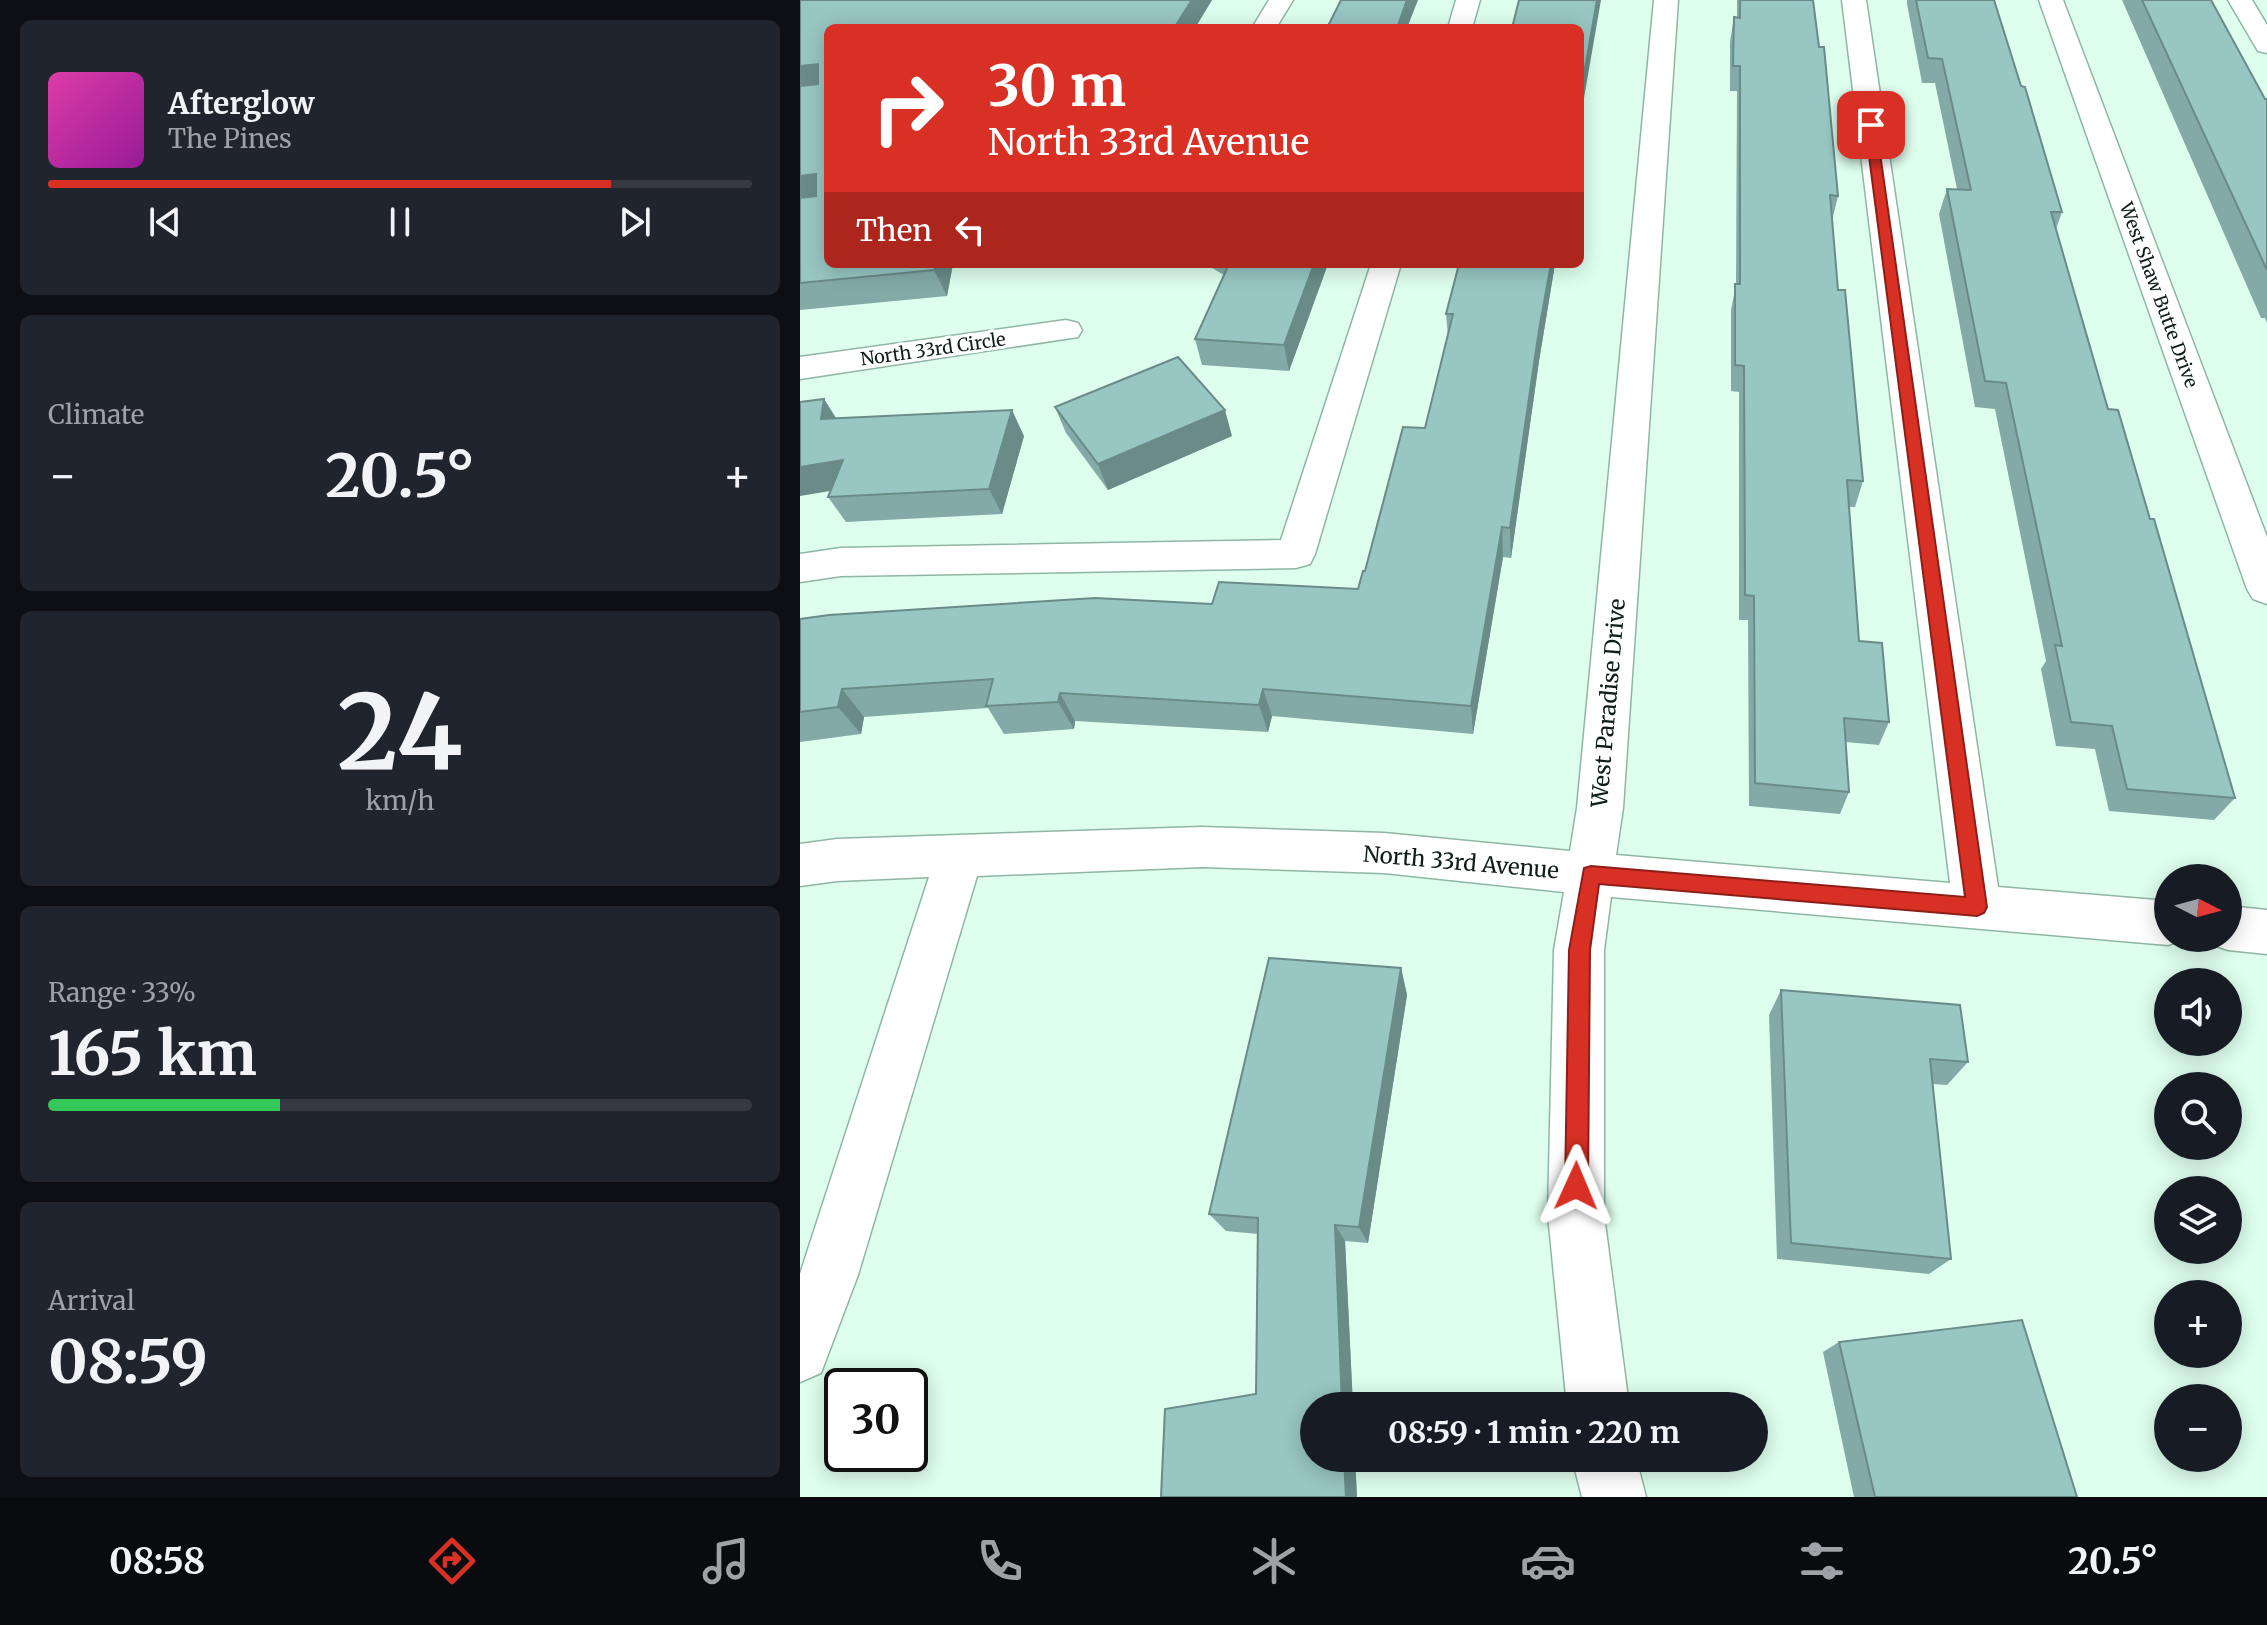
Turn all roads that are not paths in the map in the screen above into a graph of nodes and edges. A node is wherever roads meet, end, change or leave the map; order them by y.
1 (1281, 0) edge
2 (1468, 0) edge
3 (1666, 0) edge
4 (1854, 0) edge
5 (2051, 0) edge
6 (2240, 0) edge
7 (1266, 24) edge
8 (1461, 24) edge
9 (2267, 46) edge
10 (1385, 268) edge
11 (1066, 330) dead end
12 (800, 368) edge
13 (800, 568) edge
14 (2267, 589) edge
15 (959, 856) junction
16 (800, 865) edge
17 (1591, 874) junction
18 (1977, 907) junction
19 (2154, 922) edge
20 (2242, 929) edge
21 (2267, 932) edge
22 (800, 1352) edge
23 (1596, 1392) edge
24 (1608, 1472) edge
25 (1614, 1497) edge

1 - 7 street
2 - 8 street
3 - 17 street, West Paradise Drive
4 - 18 street
5 - 14 street, West Shaw Butte Drive
6 - 9 street
10 - 13 street
11 - 12 street, North 33rd Circle
15 - 16 street, North 33rd Avenue
15 - 17 street, North 33rd Avenue
15 - 22 street
17 - 18 street, North 33rd Avenue
17 - 23 street, West Paradise Drive
18 - 19 street, North 33rd Avenue
20 - 21 street
24 - 25 street

